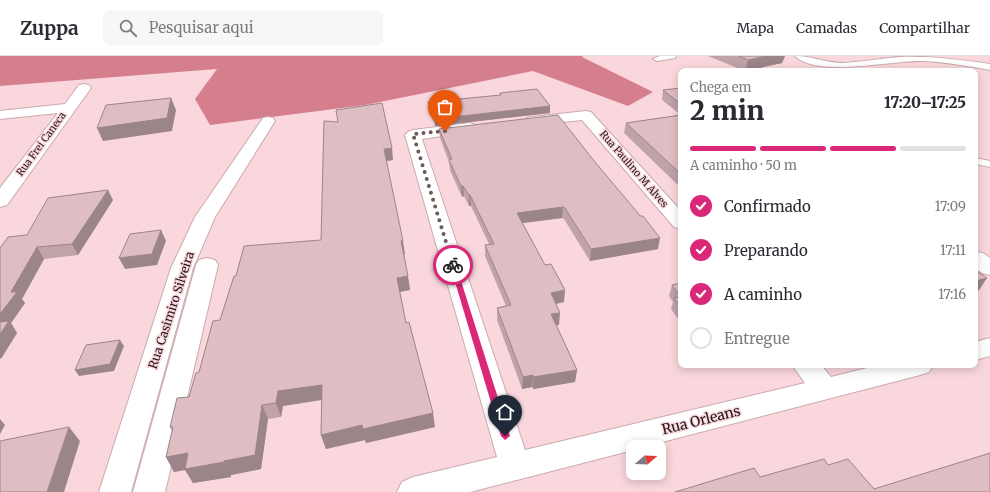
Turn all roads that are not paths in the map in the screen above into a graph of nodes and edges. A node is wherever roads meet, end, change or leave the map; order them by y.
1 (672, 56) edge
2 (799, 56) edge
3 (657, 59) dead end
4 (990, 67) edge
5 (84, 88) dead end
6 (67, 108) junction
7 (0, 115) edge
8 (268, 121) dead end
9 (515, 123) edge
10 (484, 127) edge
11 (978, 162) edge
12 (990, 164) edge
13 (0, 201) edge
14 (678, 220) edge
15 (978, 260) edge
16 (208, 265) dead end
17 (990, 268) edge
18 (990, 348) edge
19 (978, 350) edge
20 (808, 368) edge
21 (908, 368) edge
22 (826, 389) junction
23 (515, 466) junction
24 (115, 492) edge
25 (149, 492) edge
26 (413, 492) edge

1 - 3 lane
2 - 4 lane
5 - 6 street, Rua Frei Caneca
6 - 7 street
6 - 13 street, Rua Frei Caneca
8 - 24 street, Rua Casimiro Silveira
9 - 14 street, Rua Paulino M Alves
10 - 23 street
11 - 12 lane
15 - 17 street
16 - 25 street
18 - 19 street
20 - 22 street
21 - 22 street, Rua Orleans
22 - 23 street, Rua Orleans
23 - 26 street, Rua Orleans

